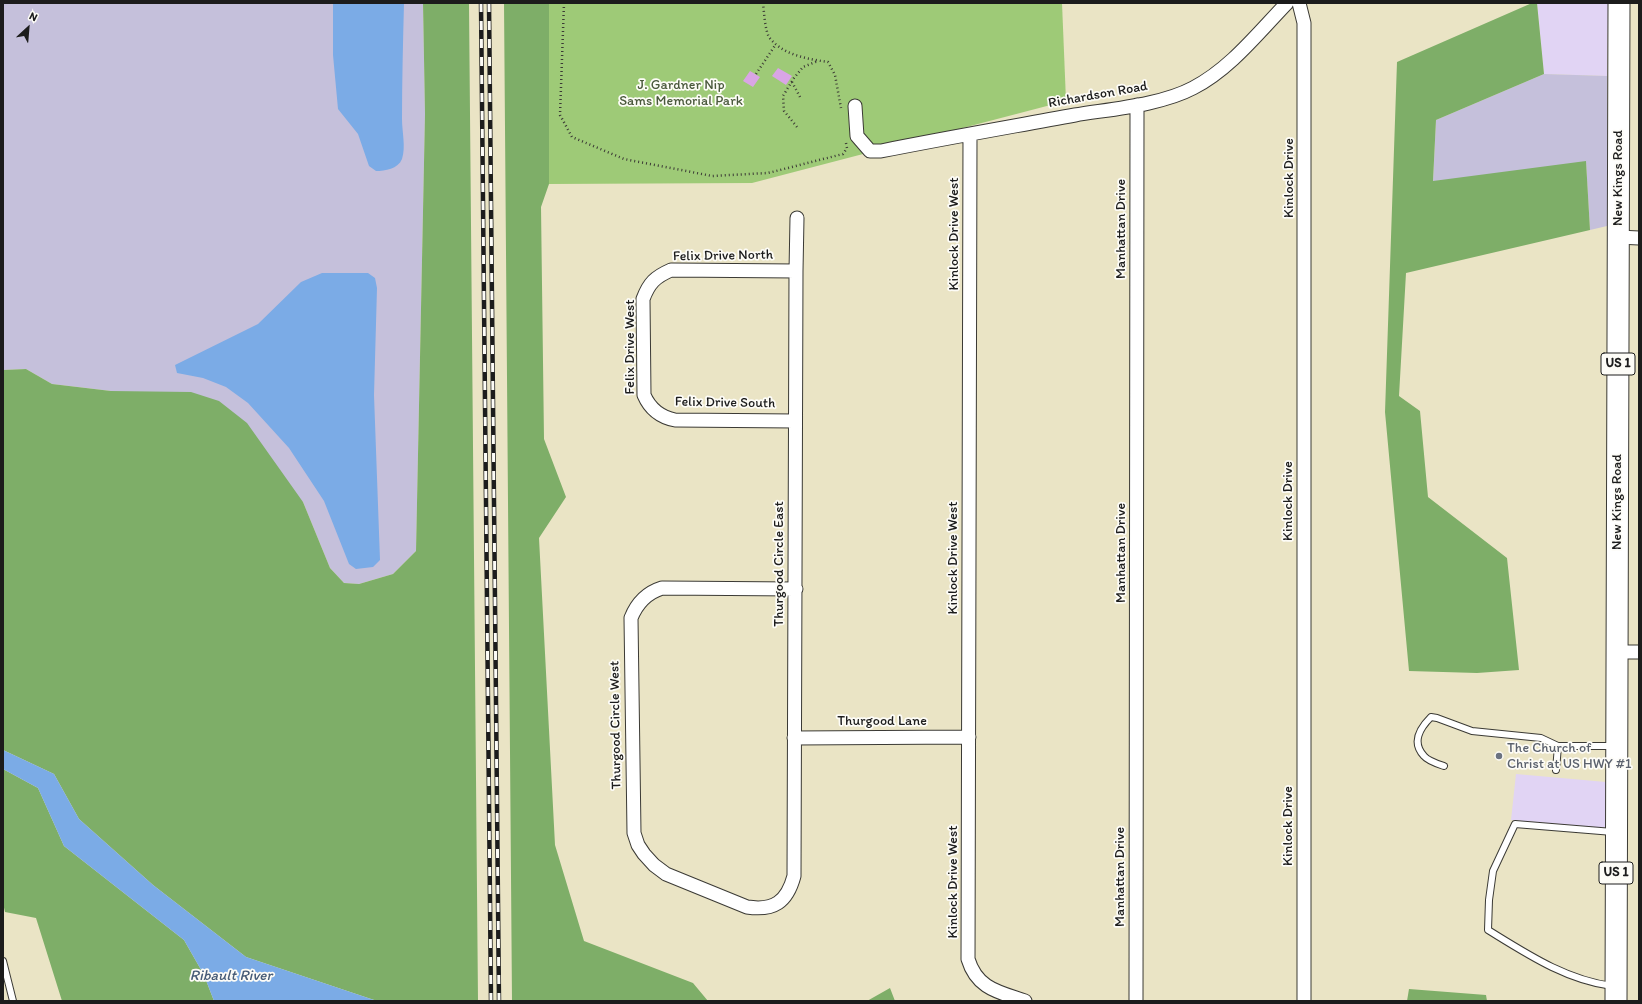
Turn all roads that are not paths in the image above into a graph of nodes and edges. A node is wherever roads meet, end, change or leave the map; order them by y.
1 (1286, 3) edge
2 (1298, 3) edge
3 (1619, 3) edge
4 (1137, 105) junction
5 (855, 106) dead end
6 (970, 134) junction
7 (797, 218) dead end
8 (1618, 237) junction
9 (1639, 238) edge
10 (796, 271) junction
11 (654, 280) joint
12 (656, 412) joint
13 (795, 421) junction
14 (796, 589) junction
15 (1617, 652) junction
16 (1639, 652) edge
17 (969, 737) junction
18 (794, 738) junction
19 (1558, 746) junction
20 (1617, 746) junction
21 (1444, 766) dead end
22 (1556, 770) dead end
23 (1616, 832) junction
24 (777, 904) joint
25 (3, 961) edge
26 (1616, 994) edge
27 (13, 1001) edge
28 (1025, 1001) edge
29 (1136, 1001) edge
30 (1304, 1001) edge

1 - 4 street, Richardson Road
2 - 30 street, Kinlock Drive
3 - 8 highway, New Kings Road / US 1
4 - 6 street, Richardson Road
4 - 29 street, Manhattan Drive
5 - 6 street, Richardson Road
6 - 17 street, Kinlock Drive West
7 - 10 street, Thurgood Circle East
8 - 9 street
8 - 15 highway, New Kings Road / US 1
10 - 11 street, Felix Drive North
10 - 13 street, Thurgood Circle East
11 - 12 street, Felix Drive West
12 - 13 street, Felix Drive South
13 - 14 street, Thurgood Circle East
14 - 18 street, Thurgood Circle East
14 - 24 street, Thurgood Circle West
15 - 16 street
15 - 20 highway, New Kings Road / US 1
17 - 18 street, Thurgood Lane
17 - 28 street, Kinlock Drive West
18 - 24 street, Thurgood Circle East
19 - 20 lane
19 - 21 lane
19 - 22 lane
20 - 23 highway, New Kings Road / US 1
23 - 26 highway, New Kings Road / US 1
23 - 26 lane
25 - 27 lane

